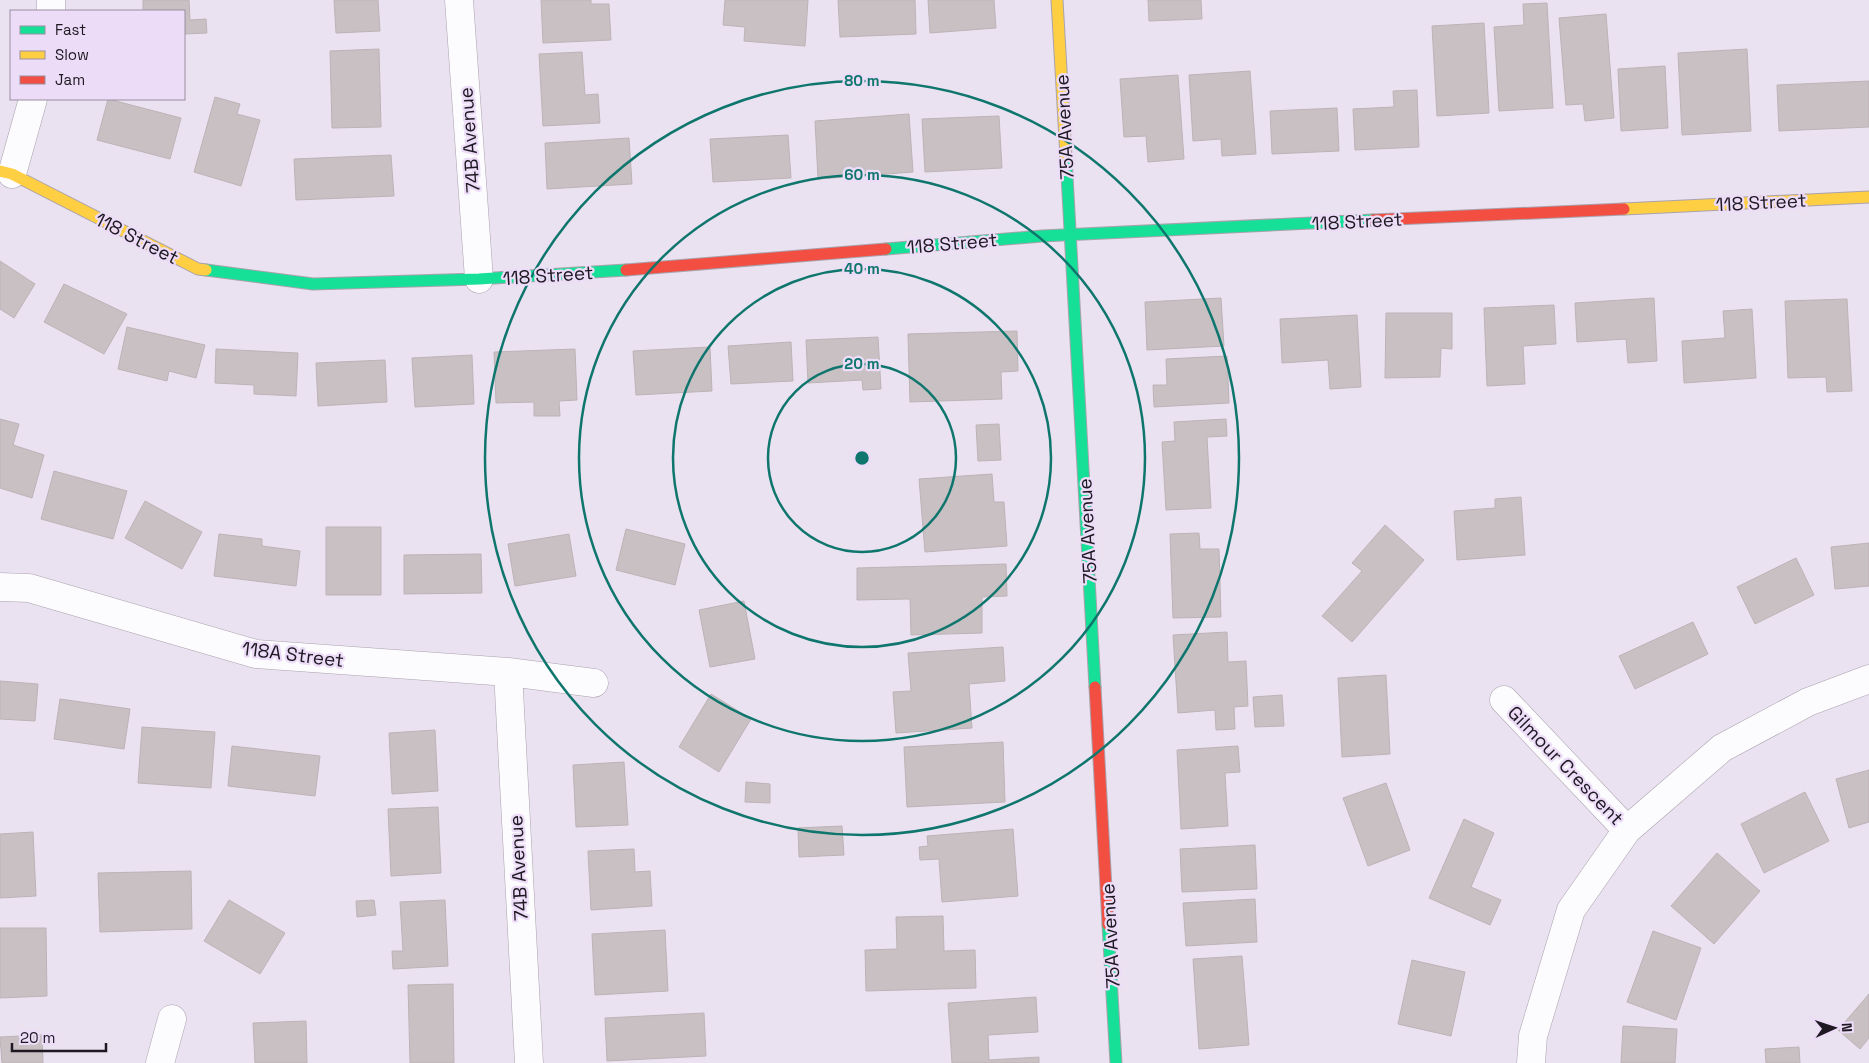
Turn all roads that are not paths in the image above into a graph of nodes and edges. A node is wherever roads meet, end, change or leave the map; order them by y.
1 (459, 0) edge
2 (1057, 0) edge
3 (33, 100) edge
4 (6, 172) edge
5 (1869, 197) edge
6 (1071, 234) junction
7 (479, 279) junction
8 (0, 587) edge
9 (508, 672) junction
10 (1869, 679) edge
11 (594, 683) dead end
12 (1504, 700) dead end
13 (1628, 830) junction
14 (172, 1019) dead end
15 (160, 1063) edge
16 (529, 1063) edge
17 (1116, 1063) edge
18 (1531, 1063) edge

1 - 7 street, 74B Avenue
2 - 6 street, 75A Avenue
3 - 4 street
4 - 7 street, 118 Street
5 - 6 street, 118 Street
6 - 7 street, 118 Street
6 - 17 street, 75A Avenue
8 - 9 street, 118A Street
9 - 11 street, 118A Street
9 - 16 street, 74B Avenue
10 - 13 street, Gilmour Crescent
12 - 13 street, Gilmour Crescent
13 - 18 street, Gilmour Crescent
14 - 15 street

